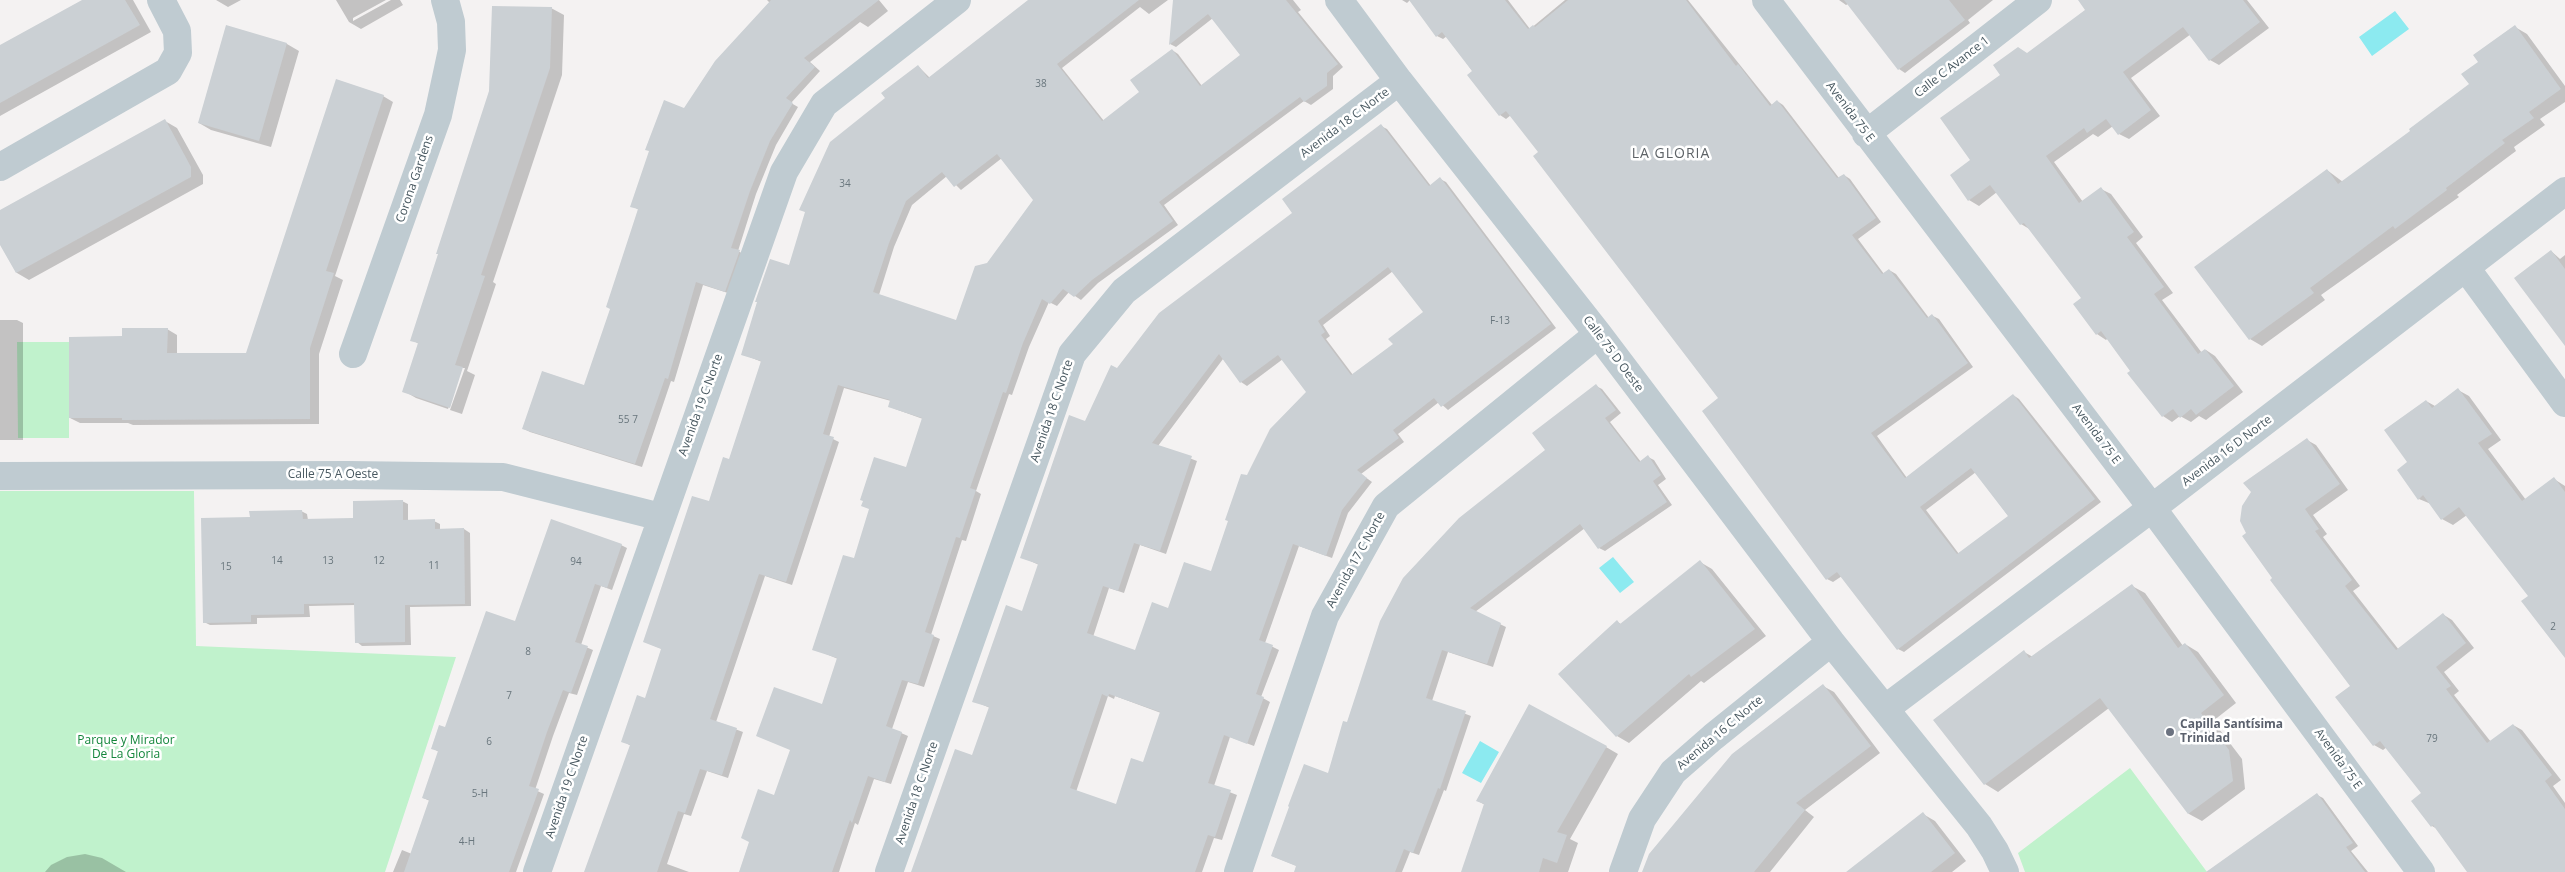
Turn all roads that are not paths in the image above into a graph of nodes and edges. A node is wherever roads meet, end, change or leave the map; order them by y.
1 (161, 0) edge
2 (445, 0) edge
3 (1339, 0) edge
4 (1766, 0) edge
5 (2038, 0) edge
6 (941, 5) edge
7 (1399, 81) junction
8 (1866, 134) junction
9 (0, 167) edge
10 (2565, 191) edge
11 (2466, 268) junction
12 (1598, 334) junction
13 (353, 354) dead end
14 (2565, 403) edge
15 (0, 476) edge
16 (2152, 508) junction
17 (661, 517) junction
18 (1832, 642) junction
19 (1886, 708) junction
20 (537, 872) edge
21 (889, 872) edge
22 (1238, 872) edge
23 (1623, 872) edge
24 (2005, 872) edge
25 (2421, 872) edge

1 - 9 street
2 - 13 street, Corona Gardens
3 - 7 street, Calle 75 D Oeste
4 - 8 street, Avenida 75 E
5 - 8 street, Calle C Avance 1
6 - 17 street, Avenida 19 C Norte
7 - 12 street, Calle 75 D Oeste
7 - 21 street, Avenida 18 C Norte
8 - 16 street, Avenida 75 E
10 - 11 street, Avenida 16 D Norte
11 - 14 street
11 - 16 street, Avenida 16 D Norte
12 - 18 street, Calle 75 D Oeste
12 - 22 street, Avenida 17 C Norte
15 - 17 street, Calle 75 A Oeste
16 - 19 street, Avenida 16 D Norte
16 - 25 street, Avenida 75 E
17 - 20 street, Avenida 19 C Norte
18 - 19 street, Calle 75 D Oeste
18 - 23 street, Avenida 16 C Norte
19 - 24 street, Calle 75 D Oeste

